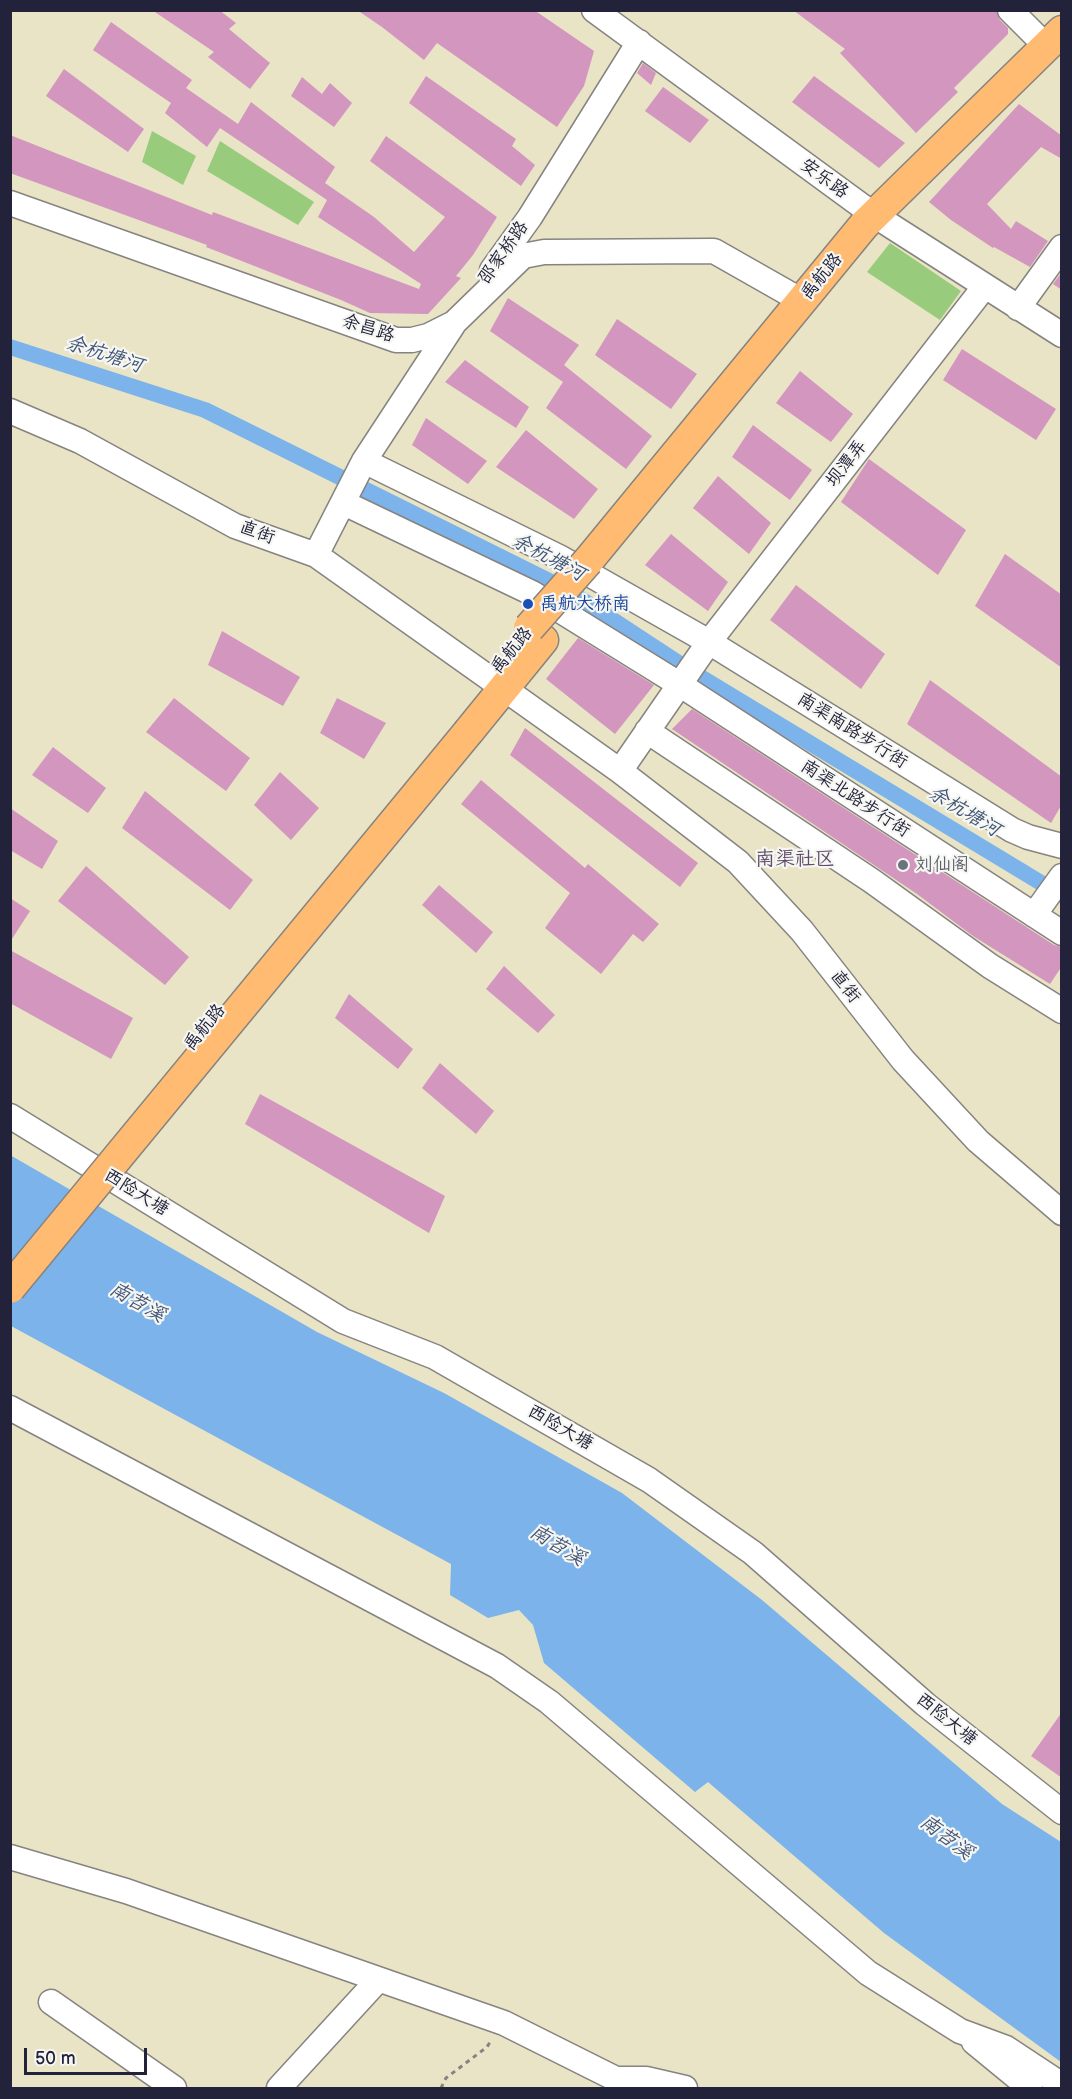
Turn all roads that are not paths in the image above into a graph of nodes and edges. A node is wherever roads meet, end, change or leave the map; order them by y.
1 (594, 10) edge
2 (1010, 10) edge
3 (1056, 40) edge
4 (639, 42) junction
5 (10, 203) edge
6 (880, 219) junction
7 (1062, 247) edge
8 (985, 286) junction
9 (802, 301) junction
10 (1018, 308) junction
11 (454, 323) junction
12 (1062, 335) edge
13 (10, 411) edge
14 (364, 461) junction
15 (344, 503) junction
16 (316, 555) junction
17 (594, 566) junction
18 (709, 642) junction
19 (681, 681) junction
20 (497, 682) junction
21 (463, 726) junction
22 (647, 731) junction
23 (620, 771) junction
24 (1062, 846) edge
25 (1062, 876) edge
26 (1034, 915) junction
27 (1062, 933) edge
28 (1062, 1011) edge
29 (10, 1116) edge
30 (1062, 1213) edge
31 (10, 1266) edge
32 (10, 1288) edge
33 (10, 1408) edge
34 (1062, 1812) edge
35 (10, 1857) edge
36 (378, 1980) junction
37 (51, 2002) dead end
38 (960, 2031) junction
39 (1062, 2085) edge
40 (174, 2088) edge
41 (279, 2088) edge
42 (686, 2088) edge
43 (1030, 2088) edge

1 - 4 street, 安乐路
2 - 3 street
3 - 6 main road, 禹航路
4 - 6 street, 安乐路
4 - 11 street, 邵家桥路
5 - 11 street, 余昌路
6 - 8 street, 安乐路
6 - 9 main road, 禹航路
6 - 17 main road, 禹航路
7 - 10 street
8 - 10 street, 安乐路
8 - 18 street, 坝潭弄
9 - 11 street, 余昌路
9 - 17 main road, 禹航路
10 - 12 street, 安乐路
11 - 14 street, 邵家桥路
13 - 16 street, 直街
14 - 15 street, 邵家桥路
14 - 18 street, 南渠南路步行街
15 - 16 street, 邵家桥路
15 - 19 street, 南渠北路步行街
16 - 20 street, 直街
17 - 20 main road, 禹航路
18 - 19 street, 坝潭弄
18 - 24 street, 南渠南路步行街
19 - 22 street, 坝潭弄
19 - 26 street, 南渠北路步行街
20 - 21 main road, 禹航路
20 - 23 street, 直街
21 - 31 main road, 禹航路
21 - 32 main road, bridge
22 - 23 street, 坝潭弄
22 - 28 street
23 - 30 street, 直街
25 - 26 street
26 - 27 street, 南渠北路步行街
29 - 34 street, 西险大塘
33 - 38 street
35 - 36 street
36 - 41 street
36 - 42 street
37 - 40 street
38 - 39 street
38 - 43 street

